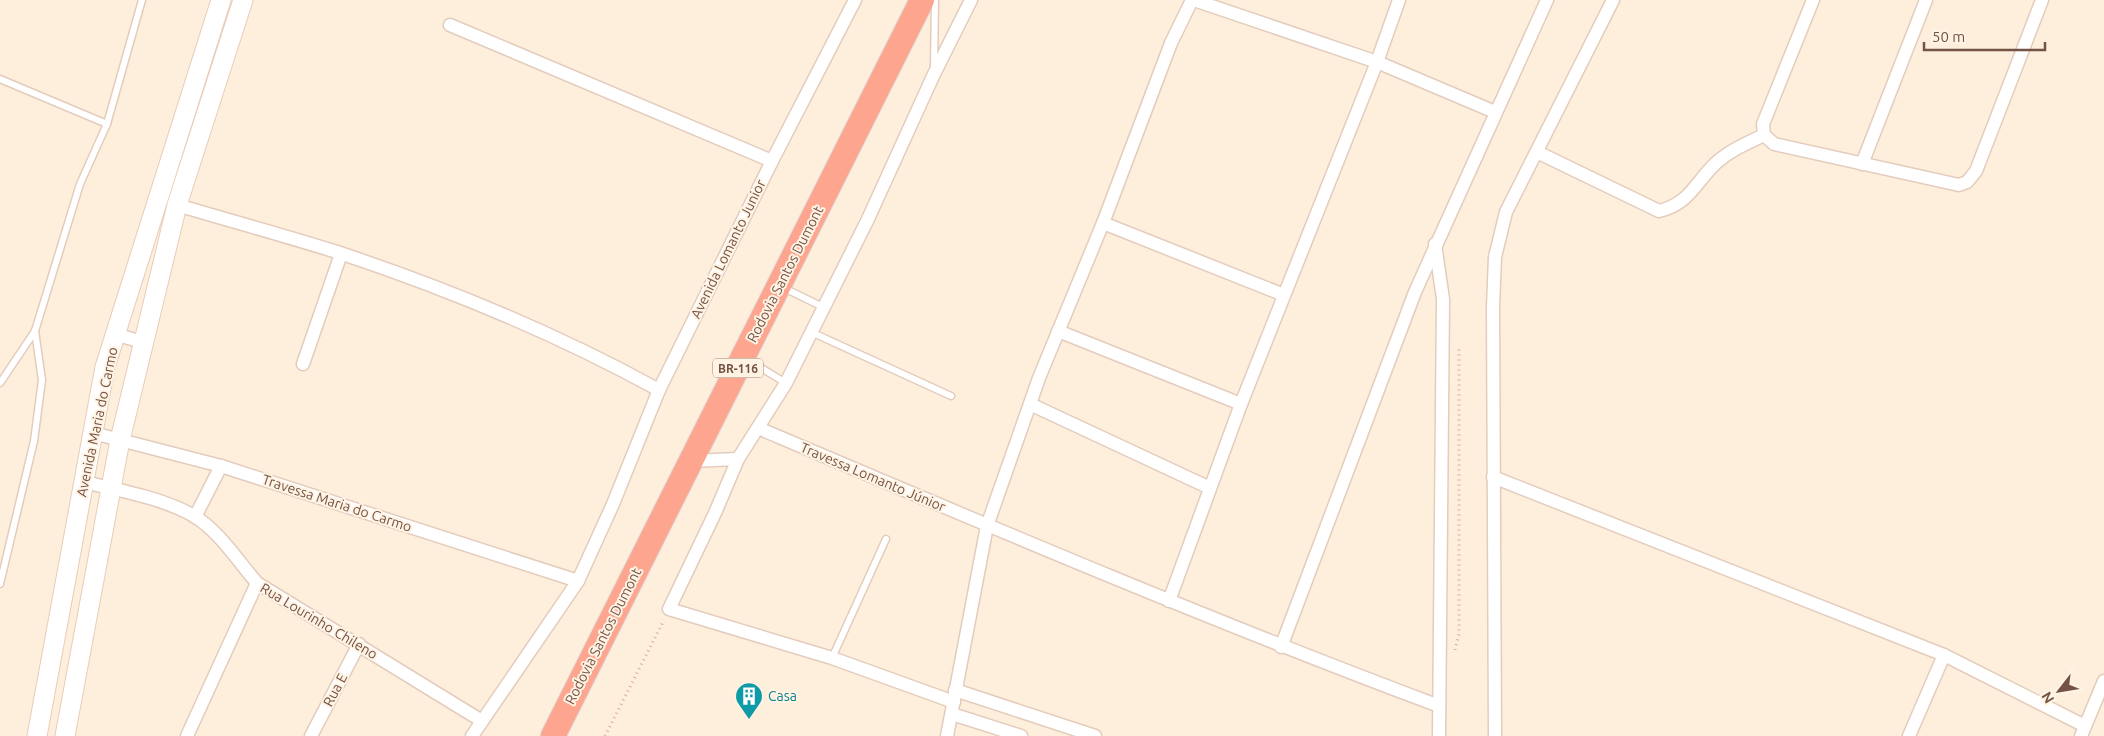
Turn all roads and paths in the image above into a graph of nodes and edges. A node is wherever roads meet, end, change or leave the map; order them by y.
1 (142, 0) edge
2 (221, 0) edge
3 (243, 0) edge
4 (855, 0) edge
5 (922, 0) edge
6 (935, 0) edge
7 (971, 0) edge
8 (1193, 0) edge
9 (1399, 0) edge
10 (1547, 0) edge
11 (1613, 0) edge
12 (1814, 0) edge
13 (1926, 0) edge
14 (2042, 0) edge
15 (450, 25) dead end
16 (1377, 62) junction
17 (934, 74) junction
18 (0, 79) edge
19 (1495, 112) junction
20 (107, 124) junction
21 (1764, 134) junction
22 (1537, 152) junction
23 (772, 161) junction
24 (1862, 164) junction
25 (177, 205) junction
26 (1103, 222) junction
27 (1435, 244) junction
28 (341, 254) junction
29 (779, 286) junction
30 (1284, 295) junction
31 (823, 307) junction
32 (35, 331) junction
33 (1058, 331) junction
34 (810, 332) junction
35 (115, 334) junction
36 (145, 344) junction
37 (743, 357) junction
38 (303, 364) dead end
39 (0, 383) edge
40 (786, 383) junction
41 (659, 390) junction
42 (951, 396) dead end
43 (1241, 404) junction
44 (1032, 405) junction
45 (758, 428) junction
46 (93, 433) junction
47 (120, 440) junction
48 (738, 459) junction
49 (691, 461) junction
50 (221, 466) junction
51 (1493, 477) junction
52 (84, 482) junction
53 (111, 488) junction
54 (1210, 488) junction
55 (195, 517) junction
56 (987, 526) junction
57 (886, 539) dead end
58 (578, 581) junction
59 (256, 583) junction
60 (0, 584) edge
61 (1169, 600) junction
62 (670, 609) junction
63 (359, 644) junction
64 (1281, 647) junction
65 (1944, 655) junction
66 (832, 658) junction
67 (2104, 681) edge
68 (954, 702) junction
69 (1439, 706) junction
70 (482, 721) junction
71 (2083, 731) edge
72 (37, 736) edge
73 (65, 736) edge
74 (187, 736) edge
75 (311, 736) edge
76 (472, 736) edge
77 (553, 736) edge
78 (605, 736) edge
79 (947, 736) edge
80 (1021, 736) edge
81 (1095, 736) edge
82 (1439, 736) edge
83 (1495, 736) edge
84 (1909, 736) edge

1 - 20 lane
2 - 35 street, Avenida Maria do Carmo
3 - 25 street, Avenida Maria do Carmo
4 - 23 street, Avenida Lomanto Junior
5 - 29 highway, Rodovia Santos Dumont / BR-116
6 - 17 lane
7 - 17 street
8 - 16 street
8 - 26 street
9 - 16 street
10 - 19 street
11 - 22 street
12 - 21 street
13 - 24 street
14 - 24 street
15 - 23 street
16 - 19 street
16 - 30 street
17 - 31 street
18 - 20 lane
19 - 27 street
20 - 32 lane
21 - 22 street
21 - 24 street
22 - 51 street
23 - 41 street, Avenida Lomanto Junior
25 - 28 street
25 - 36 street, Avenida Maria do Carmo
26 - 30 street
26 - 33 street
27 - 64 street
27 - 69 street
28 - 38 street
28 - 41 street
29 - 31 lane
29 - 37 highway, Rodovia Santos Dumont / BR-116
30 - 43 street
31 - 34 street
32 - 39 lane
32 - 60 lane
33 - 43 street
33 - 44 street
34 - 40 street
34 - 42 lane
35 - 36 street
35 - 46 street, Avenida Maria do Carmo
36 - 47 street, Avenida Maria do Carmo
37 - 40 lane
37 - 49 highway, Rodovia Santos Dumont / BR-116
40 - 45 street
41 - 58 street, Avenida Lomanto Junior
43 - 54 street
44 - 54 street
44 - 56 street
45 - 48 street
45 - 56 street, Travessa Lomanto Júnior
46 - 47 street, Travessa Maria do Carmo
46 - 52 street, Avenida Maria do Carmo
47 - 50 street, Travessa Maria do Carmo
47 - 53 street, Avenida Maria do Carmo
48 - 49 street
48 - 62 street
49 - 77 highway, Rodovia Santos Dumont / BR-116
50 - 55 street
50 - 58 street, Travessa Maria do Carmo
51 - 65 street
51 - 83 street
52 - 53 street, Rua Lourinho Chileno
52 - 72 street, Avenida Maria do Carmo
53 - 55 street, Rua Lourinho Chileno
53 - 73 street, Avenida Maria do Carmo
54 - 61 street
55 - 59 street, Rua Lourinho Chileno
56 - 61 street, Travessa Lomanto Júnior
56 - 68 street
57 - 66 lane
58 - 70 street, Avenida Lomanto Junior
59 - 63 street, Rua Lourinho Chileno
59 - 74 street
61 - 64 street, Travessa Lomanto Júnior
62 - 66 street
62 - 78 path
63 - 70 street, Rua Lourinho Chileno
63 - 75 street, Rua E
64 - 69 street, Travessa Lomanto Júnior
65 - 71 street
65 - 84 street
66 - 68 street
67 - 71 street
68 - 79 street
68 - 80 street
68 - 81 street
69 - 82 street
70 - 76 street, Avenida Lomanto Junior

